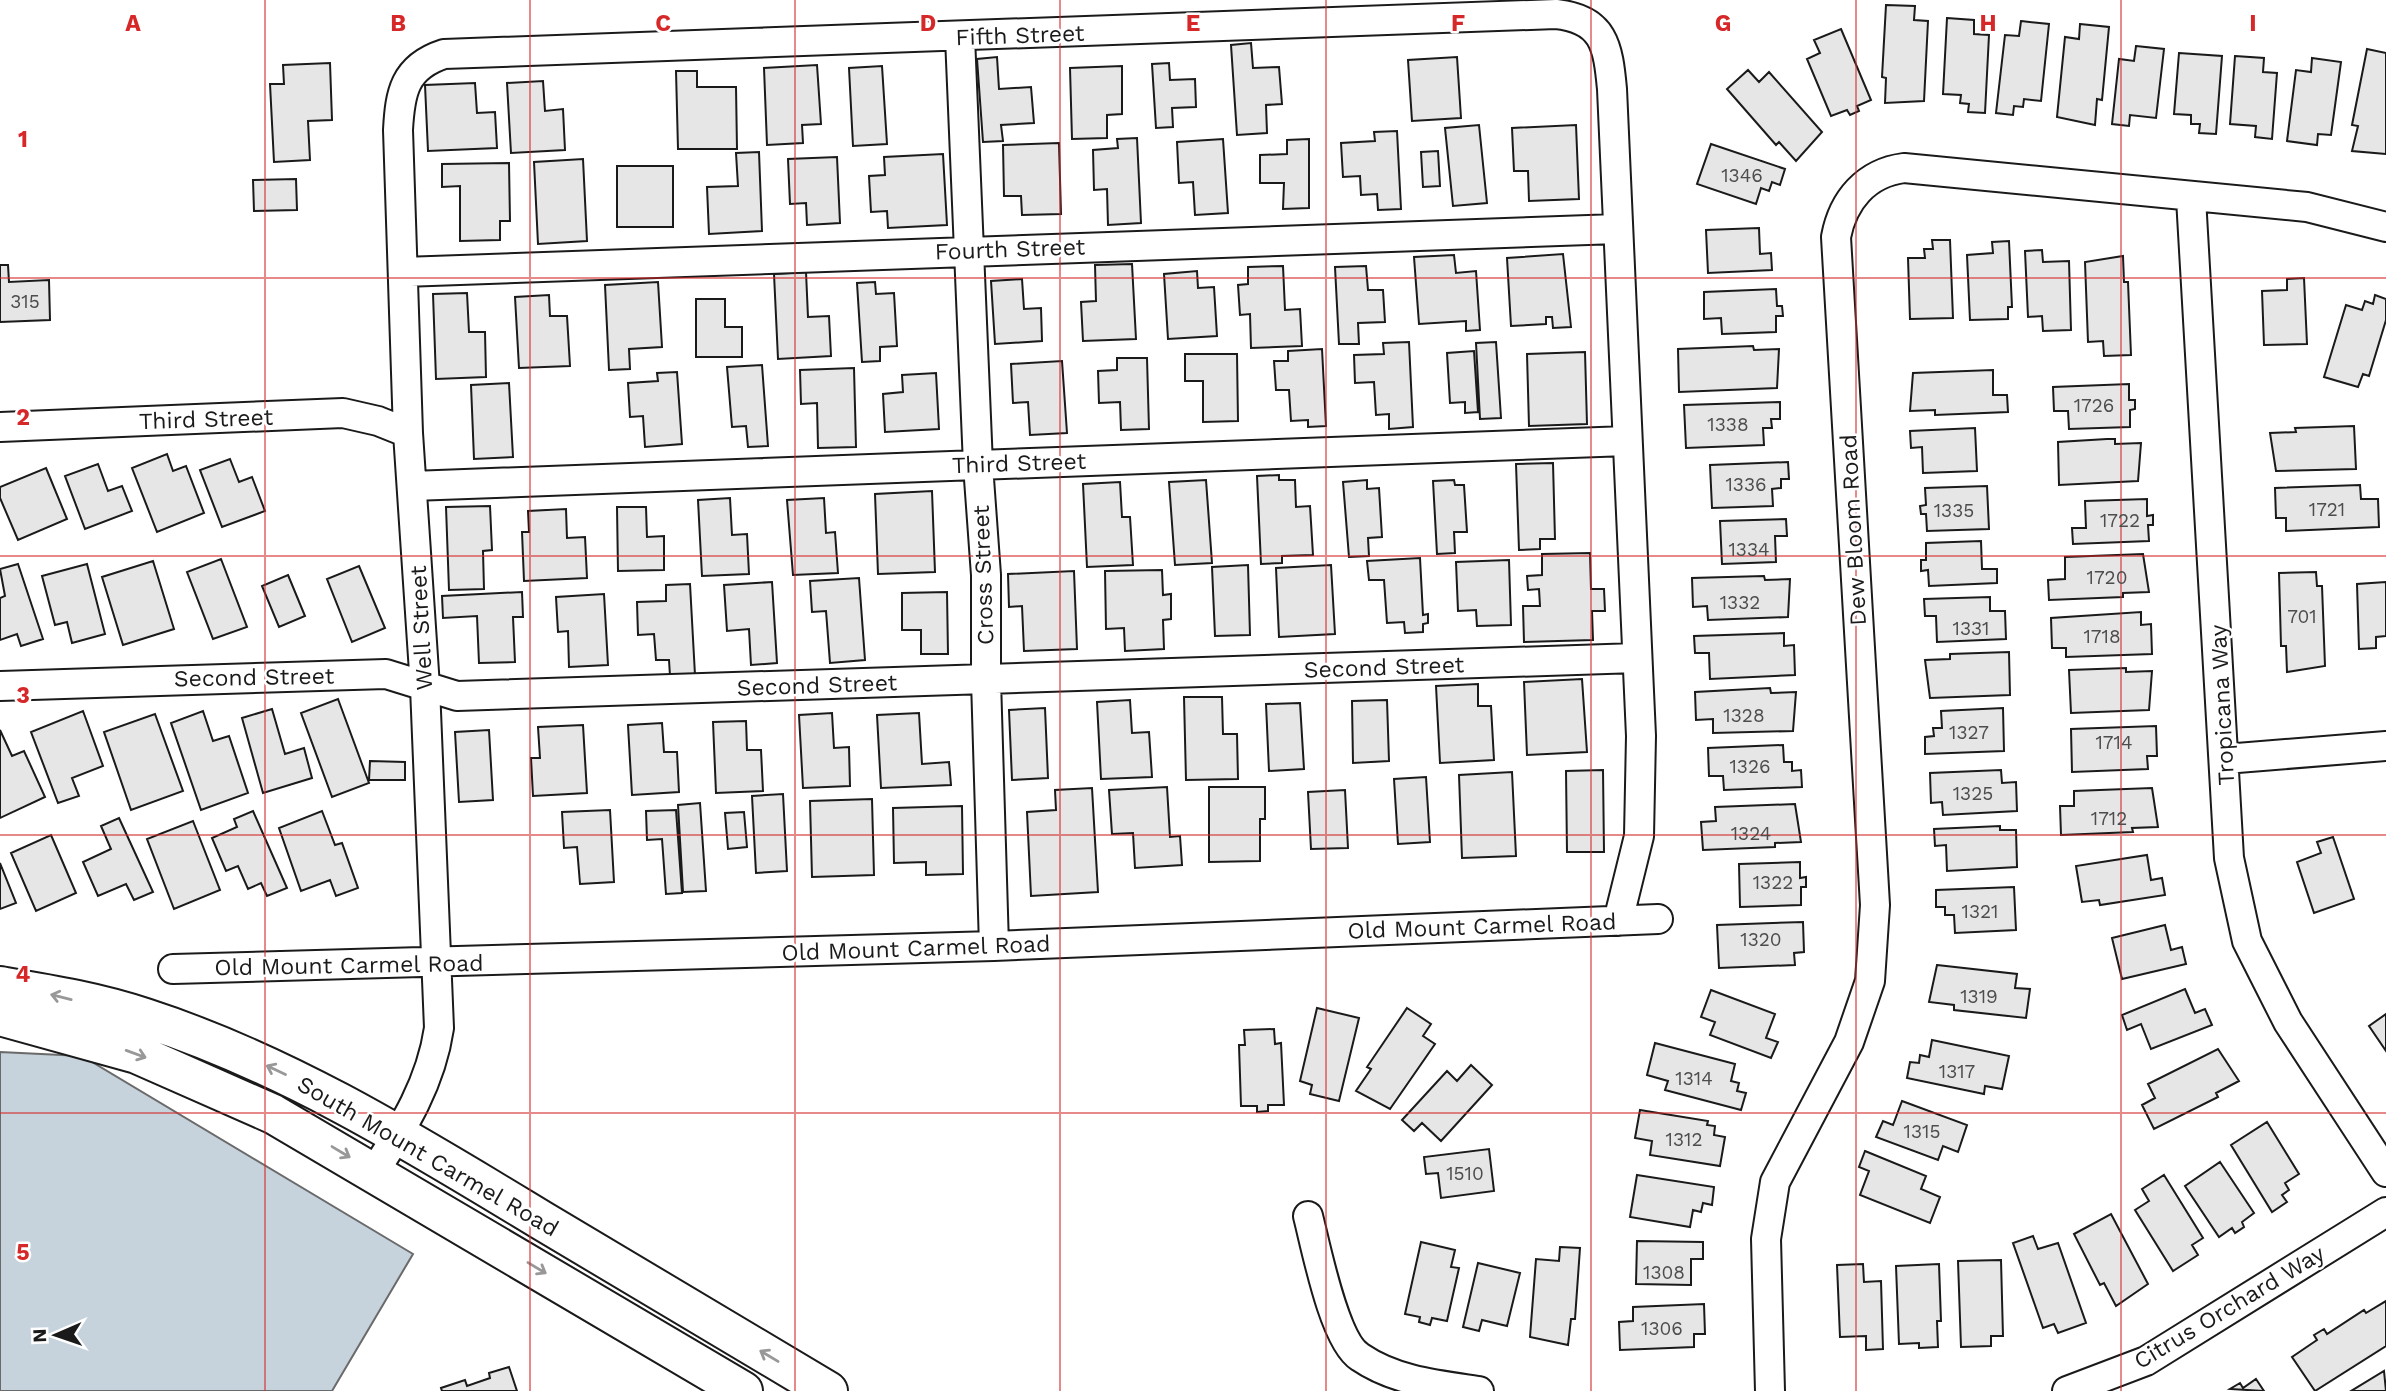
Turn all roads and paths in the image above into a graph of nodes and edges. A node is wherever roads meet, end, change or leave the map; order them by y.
1 (960, 37) junction
2 (413, 72) joint
3 (2191, 198) junction
4 (2386, 227) edge
5 (1617, 229) junction
6 (968, 250) junction
7 (403, 272) junction
8 (0, 427) edge
9 (408, 433) junction
10 (1627, 442) junction
11 (978, 465) junction
12 (412, 486) junction
13 (1637, 658) junction
14 (985, 680) junction
15 (0, 686) edge
16 (425, 687) junction
17 (2386, 746) edge
18 (2225, 759) junction
19 (1658, 919) dead end
20 (1618, 921) junction
21 (994, 946) junction
22 (438, 963) junction
23 (173, 969) dead end
24 (0, 986) edge
25 (0, 1016) edge
26 (399, 1134) junction
27 (374, 1172) junction
28 (2386, 1172) edge
29 (2386, 1212) edge
30 (1308, 1216) dead end
31 (743, 1391) edge
32 (828, 1391) edge
33 (1479, 1391) edge
34 (1770, 1391) edge
35 (2067, 1391) edge

1 - 2 street, Fifth Street
1 - 5 street, Fifth Street
1 - 6 street, Cross Street
2 - 7 street, Well Street
3 - 4 street, Dew Bloom Road
3 - 18 street, Tropicana Way
3 - 34 street, Dew Bloom Road
5 - 6 street, Fourth Street
5 - 10 street
6 - 7 street, Fourth Street
6 - 11 street, Cross Street
7 - 9 street, Well Street
8 - 9 street, Third Street
9 - 12 street, Well Street
10 - 11 street, Third Street
10 - 13 street
11 - 12 street, Third Street
11 - 14 street, Cross Street
12 - 16 street, Well Street
13 - 14 street, Second Street
13 - 20 street
14 - 16 street, Second Street
14 - 21 street, Cross Street
15 - 16 street, Second Street
16 - 22 street, Well Street
17 - 18 street
18 - 28 street, Tropicana Way
19 - 20 street, Old Mount Carmel Road
20 - 21 street, Old Mount Carmel Road
21 - 22 street, Old Mount Carmel Road
22 - 23 street, Old Mount Carmel Road
22 - 26 street, Well Street
26 -> 24 street, South Mount Carmel Road
25 -> 27 street, South Mount Carmel Road
26 - 27 street, Well Street
32 -> 26 street, South Mount Carmel Road
27 -> 31 street, South Mount Carmel Road
29 - 35 street, Citrus Orchard Way
30 - 33 street

